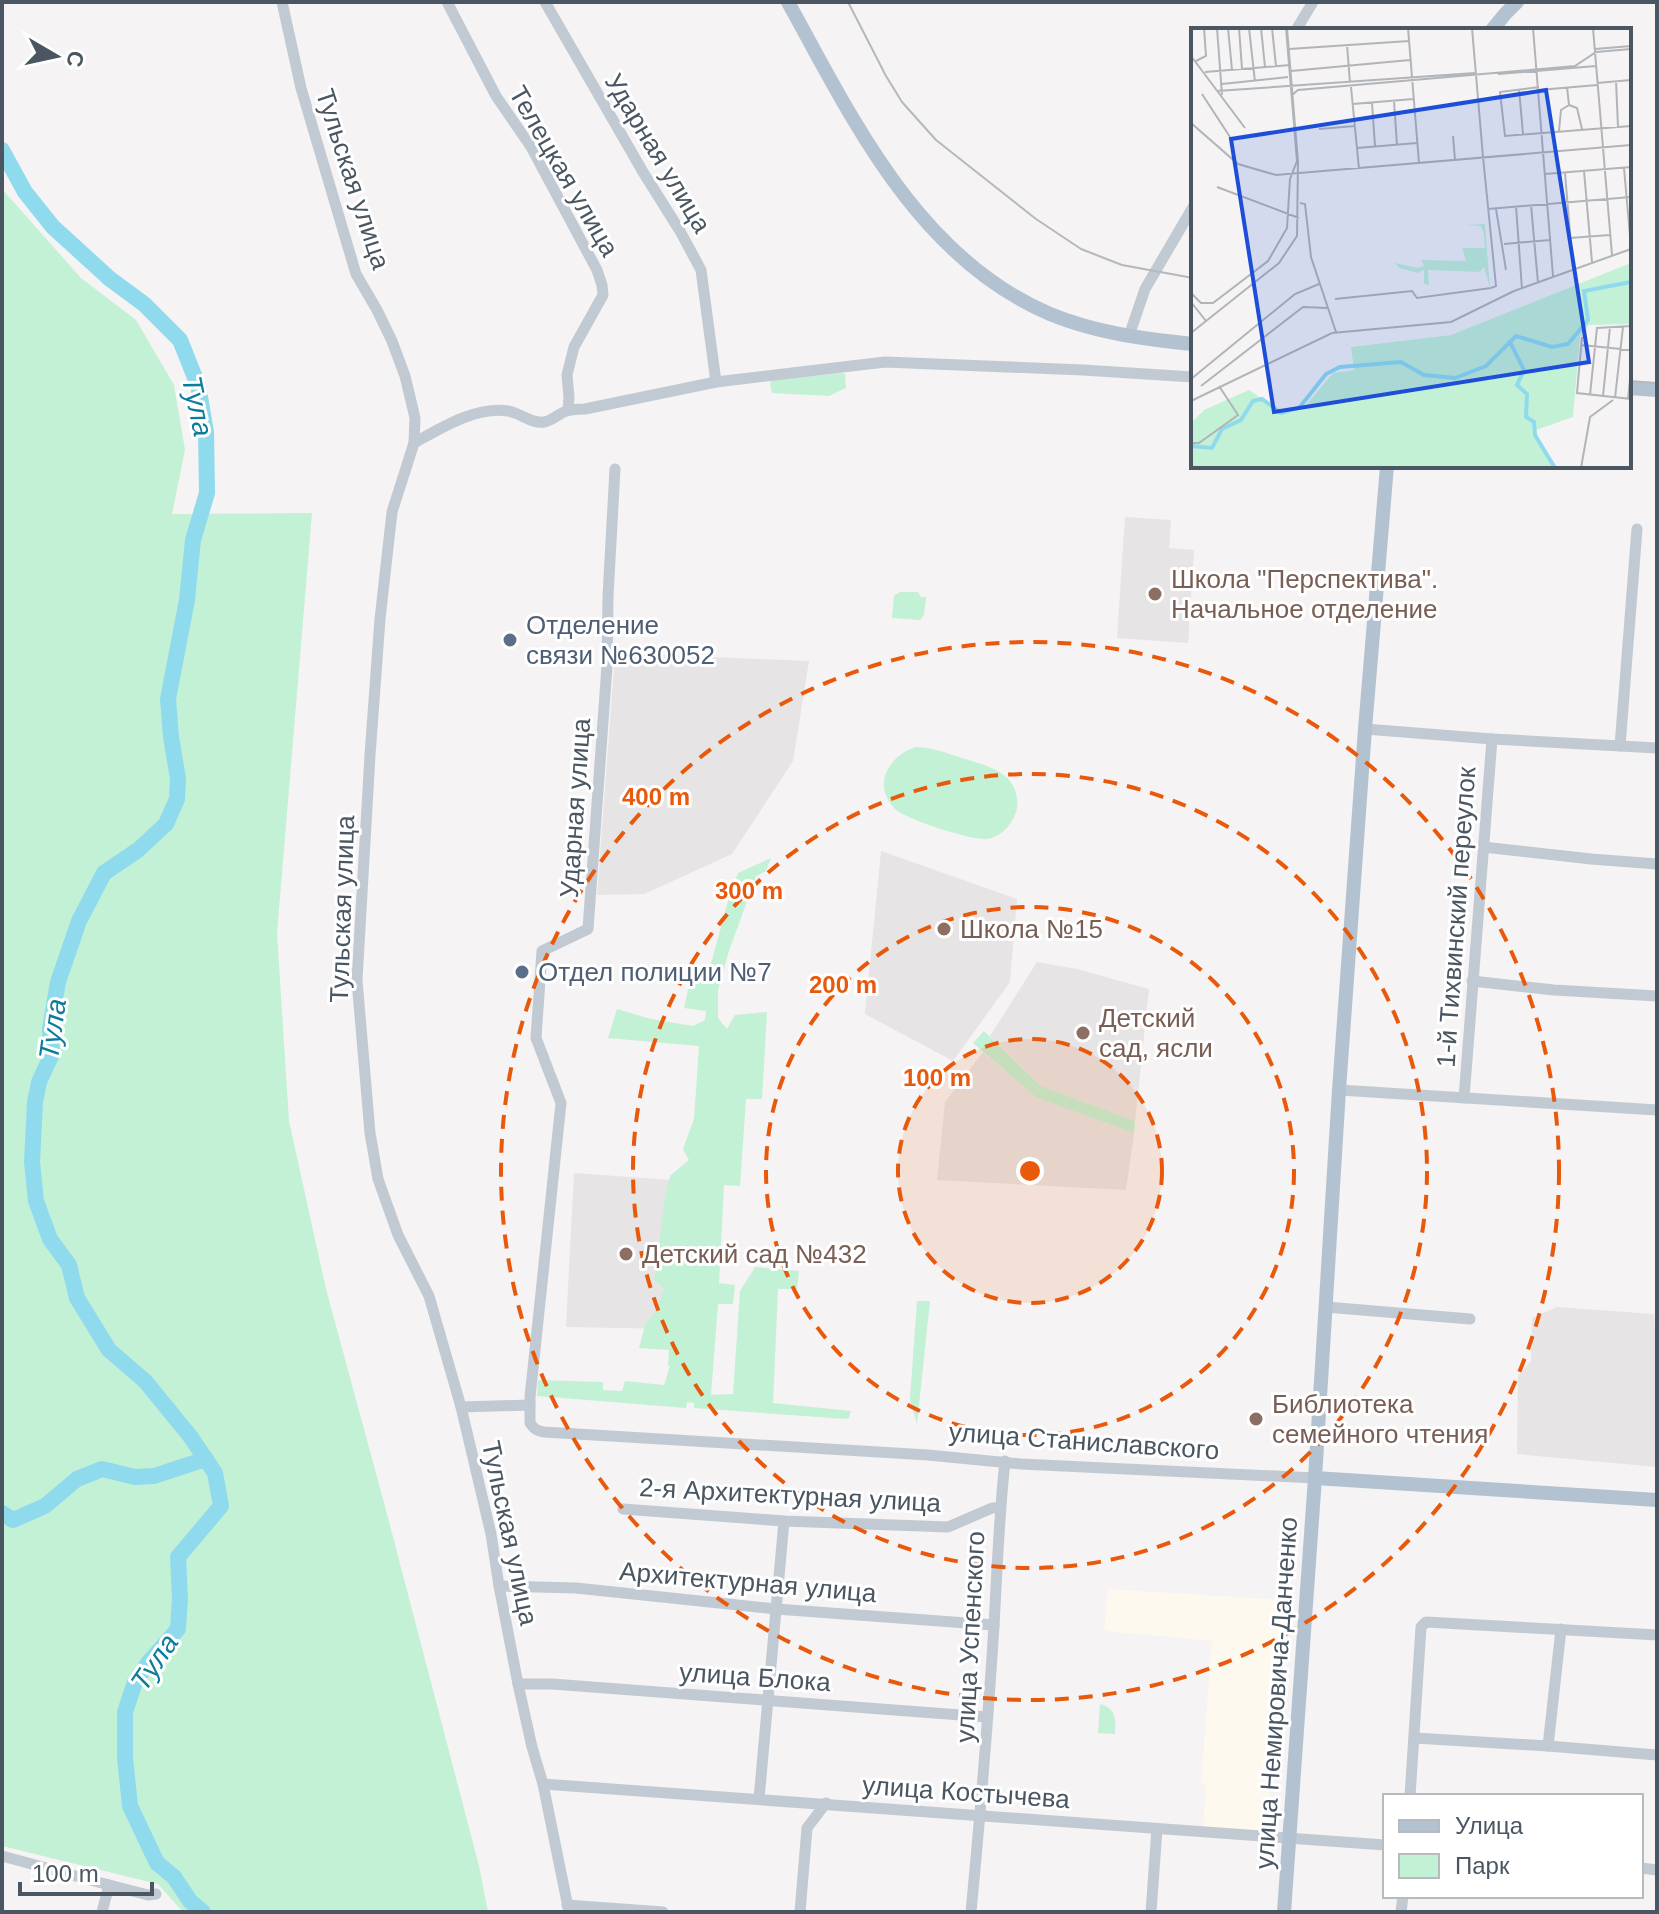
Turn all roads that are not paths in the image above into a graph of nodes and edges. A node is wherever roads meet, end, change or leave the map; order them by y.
1 (282, 2) edge
2 (447, 2) edge
3 (545, 2) edge
4 (788, 2) edge
5 (1313, 2) edge
6 (1517, 2) edge
7 (1297, 28) edge
8 (1494, 28) edge
9 (1191, 210) edge
10 (1129, 336) junction
11 (1191, 344) edge
12 (1191, 377) edge
13 (716, 382) junction
14 (1631, 388) edge
15 (1657, 390) edge
16 (568, 410) junction
17 (414, 443) junction
18 (1387, 468) edge
19 (615, 469) dead end
20 (1637, 529) dead end
21 (1365, 729) junction
22 (1492, 739) junction
23 (1620, 746) junction
24 (1657, 748) edge
25 (1483, 847) junction
26 (1657, 864) edge
27 (1472, 981) junction
28 (1657, 996) edge
29 (1339, 1090) junction
30 (1464, 1098) junction
31 (1657, 1110) edge
32 (1326, 1307) junction
33 (1470, 1319) dead end
34 (530, 1405) junction
35 (461, 1407) junction
36 (1005, 1461) junction
37 (1315, 1478) junction
38 (1657, 1500) edge
39 (999, 1508) junction
40 (623, 1509) dead end
41 (784, 1521) junction
42 (499, 1586) junction
43 (776, 1609) junction
44 (994, 1625) junction
45 (1561, 1629) junction
46 (1657, 1635) edge
47 (518, 1684) junction
48 (768, 1699) junction
49 (987, 1717) junction
50 (1415, 1738) junction
51 (1548, 1746) junction
52 (1657, 1755) edge
53 (543, 1784) junction
54 (1410, 1794) edge
55 (759, 1799) junction
56 (826, 1803) junction
57 (980, 1816) junction
58 (1157, 1829) junction
59 (1290, 1839) junction
60 (1383, 1845) edge
61 (2, 1856) edge
62 (109, 1885) junction
63 (156, 1894) dead end
64 (568, 1908) edge
65 (102, 1912) edge
66 (663, 1912) edge
67 (800, 1912) edge
68 (971, 1912) edge
69 (1151, 1912) edge
70 (1284, 1912) edge

1 - 17 street, Тульская улица
2 - 16 street, Телецкая улица
3 - 13 street, Ударная улица
4 - 10 main road
5 - 7 street
6 - 8 main road
9 - 10 street
10 - 11 main road
12 - 13 street
13 - 16 street
14 - 15 main road
16 - 17 street
17 - 35 street, Тульская улица
18 - 21 main road, улица Немировича-Данченко
19 - 34 street, Ударная улица
20 - 23 street
21 - 22 street
21 - 29 main road, улица Немировича-Данченко
22 - 23 street
22 - 25 street, 1-й Тихвинский переулок
23 - 24 street
25 - 26 street
25 - 27 street, 1-й Тихвинский переулок
27 - 28 street
27 - 30 street, 1-й Тихвинский переулок
29 - 30 street
29 - 32 main road, улица Немировича-Данченко
30 - 31 street
32 - 33 street
32 - 37 main road, улица Немировича-Данченко
34 - 35 street
34 - 36 street, улица Станиславского
35 - 42 street, Тульская улица
36 - 37 street, улица Станиславского
36 - 39 street, улица Успенского
37 - 38 main road, улица Станиславского
37 - 59 main road, улица Немировича-Данченко
39 - 41 street, 2-я Архитектурная улица
39 - 44 street, улица Успенского
40 - 41 street, 2-я Архитектурная улица
41 - 43 street
42 - 43 street, Архитектурная улица
42 - 47 street, Тульская улица
43 - 44 street, Архитектурная улица
43 - 48 street
44 - 49 street, улица Успенского
45 - 46 street
45 - 50 street
45 - 51 street
47 - 48 street, улица Блока
47 - 53 street, Тульская улица
48 - 49 street, улица Блока
48 - 55 street
49 - 57 street, улица Успенского
50 - 51 street
50 - 54 street
51 - 52 street
53 - 55 street, улица Костычева
53 - 64 street, Тульская улица
55 - 56 street, улица Костычева
56 - 57 street, улица Костычева
56 - 67 street
57 - 58 street, улица Костычева
57 - 68 street, улица Успенского
58 - 59 street, улица Костычева
58 - 69 street
59 - 60 street, улица Костычева
59 - 70 main road, улица Немировича-Данченко
61 - 62 street
62 - 63 street
62 - 65 street
64 - 66 street

